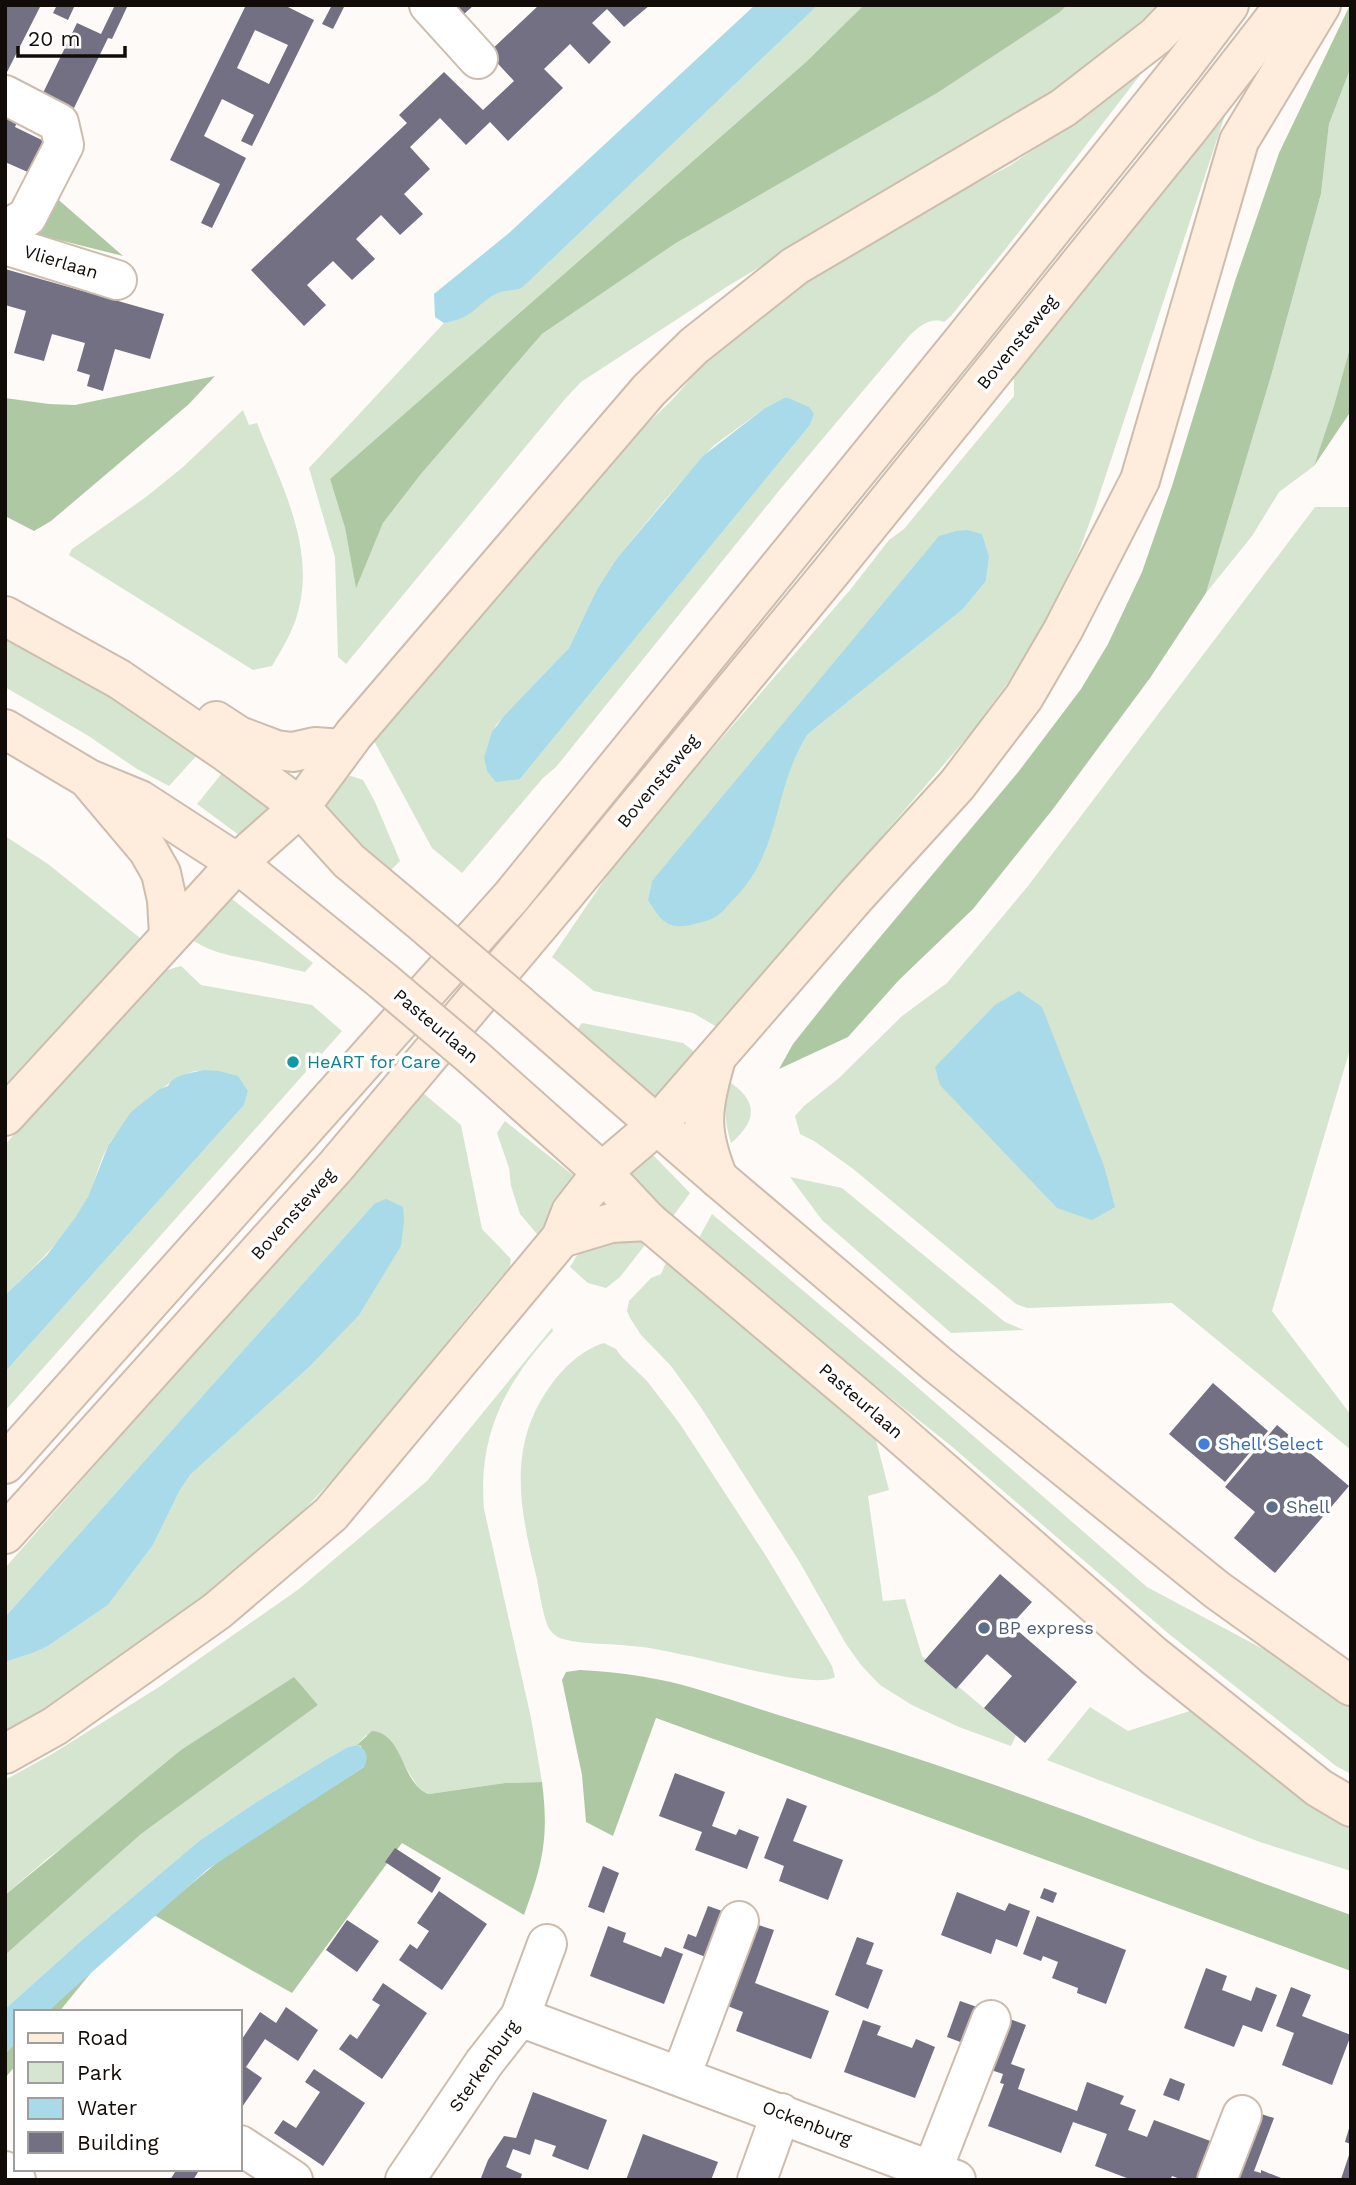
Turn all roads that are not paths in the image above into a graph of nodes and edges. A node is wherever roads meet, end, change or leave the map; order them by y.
1 (429, 5) edge
2 (1186, 5) edge
3 (1229, 5) edge
4 (1285, 5) edge
5 (1321, 5) edge
6 (478, 58) dead end
7 (5, 95) edge
8 (5, 230) edge
9 (5, 245) edge
10 (117, 280) dead end
11 (5, 616) edge
12 (119, 679) junction
13 (5, 729) edge
14 (342, 748) junction
15 (89, 779) junction
16 (300, 807) junction
17 (237, 863) junction
18 (169, 934) junction
19 (718, 1055) junction
20 (5, 1116) edge
21 (658, 1124) junction
22 (602, 1172) junction
23 (718, 1178) junction
24 (648, 1221) junction
25 (561, 1238) junction
26 (5, 1464) edge
27 (5, 1534) edge
28 (1351, 1686) edge
29 (5, 1754) edge
30 (1351, 1807) edge
31 (739, 1922) dead end
32 (547, 1944) dead end
33 (520, 2017) junction
34 (991, 2020) dead end
35 (681, 2076) junction
36 (781, 2113) junction
37 (1242, 2116) dead end
38 (242, 2145) edge
39 (5, 2171) edge
40 (944, 2175) edge
41 (16, 2180) edge
42 (293, 2180) edge
43 (405, 2180) edge
44 (757, 2180) edge
45 (1217, 2180) edge

1 - 6 street
2 - 14 main road
3 - 26 main road
4 - 27 main road, Bovensteweg
5 - 19 main road
7 - 8 street, Vlierlaan
9 - 10 street, Vlierlaan
11 - 12 main road
12 - 14 main road
12 - 16 main road
13 - 15 main road
14 - 16 main road
15 - 17 main road, Pasteurlaan
15 - 18 main road
16 - 17 main road
16 - 21 main road, bridge
17 - 18 main road
17 - 22 main road, Pasteurlaan, bridge
18 - 20 main road
19 - 21 main road
19 - 23 main road
21 - 22 main road
21 - 23 main road
22 - 24 main road, Pasteurlaan
22 - 25 main road
23 - 28 main road
24 - 25 main road
24 - 30 main road, Pasteurlaan
25 - 29 main road
31 - 35 street
32 - 33 street, Sterkenburg
33 - 35 street, Ockenburg
33 - 43 street, Sterkenburg
34 - 40 street, Ockenburg
35 - 36 street, Ockenburg
36 - 40 street, Ockenburg
36 - 44 street
37 - 45 street
38 - 42 street
39 - 41 street

